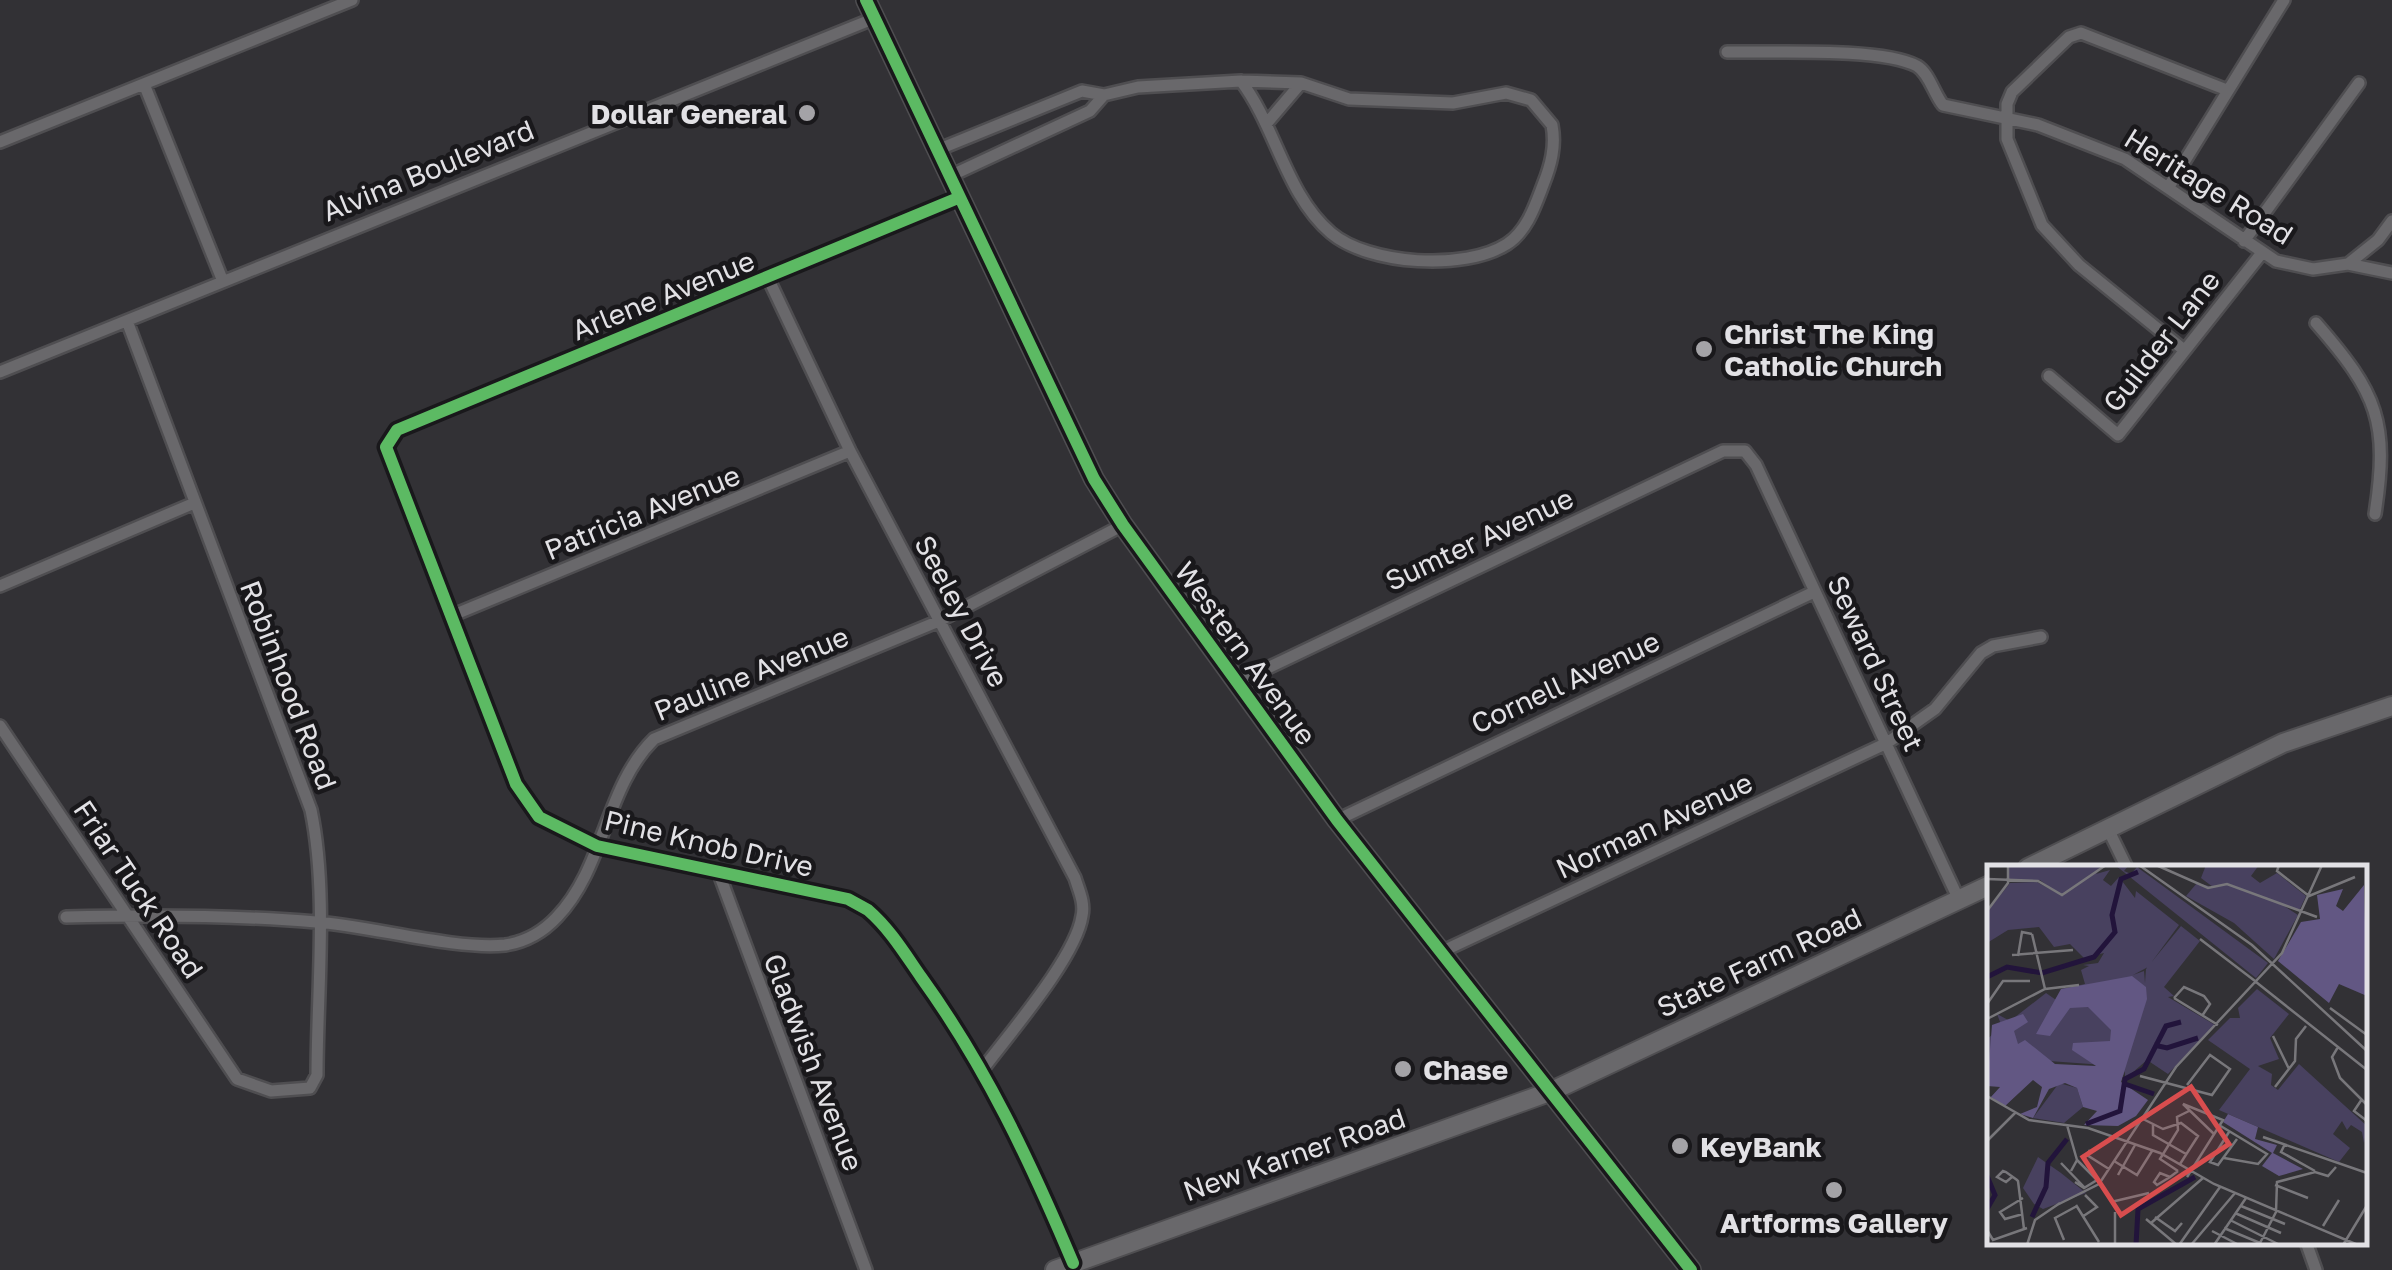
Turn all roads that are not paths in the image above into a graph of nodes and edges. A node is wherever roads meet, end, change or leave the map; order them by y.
1 (352, 0) edge
2 (866, 0) edge
3 (2284, 0) edge
4 (874, 18) junction
5 (1727, 52) dead end
6 (1242, 81) junction
7 (1301, 83) junction
8 (2359, 83) dead end
9 (144, 84) junction
10 (2227, 90) junction
11 (1104, 95) junction
12 (2006, 117) junction
13 (1267, 123) junction
14 (0, 142) edge
15 (937, 150) junction
16 (950, 176) junction
17 (2168, 188) junction
18 (958, 198) junction
19 (2392, 221) edge
20 (2244, 241) junction
21 (2261, 254) junction
22 (2348, 264) junction
23 (2392, 273) edge
24 (222, 279) junction
25 (770, 280) junction
26 (126, 321) junction
27 (2316, 324) dead end
28 (2184, 350) junction
29 (0, 372) edge
30 (2049, 376) dead end
31 (2386, 417) edge
32 (388, 441) joint
33 (850, 451) junction
34 (1745, 452) joint
35 (192, 504) junction
36 (2376, 514) dead end
37 (1123, 525) junction
38 (0, 586) edge
39 (1814, 592) junction
40 (452, 616) junction
41 (939, 621) junction
42 (2040, 638) dead end
43 (1236, 682) junction
44 (2392, 706) edge
45 (0, 726) edge
46 (1887, 744) junction
47 (1338, 820) junction
48 (2108, 829) junction
49 (597, 846) junction
50 (2034, 865) edge
51 (2126, 865) edge
52 (718, 871) junction
53 (1987, 887) edge
54 (1959, 900) junction
55 (66, 916) dead end
56 (126, 916) junction
57 (318, 922) junction
58 (1441, 952) junction
59 (984, 1069) junction
60 (314, 1083) joint
61 (1552, 1092) junction
62 (2307, 1245) edge
63 (1073, 1263) junction
64 (866, 1270) edge
65 (1054, 1270) edge
66 (1691, 1270) edge
67 (2316, 1270) edge

1 - 9 street
2 - 4 main road, Western Avenue
3 - 10 street
4 - 15 main road, Western Avenue
4 - 24 street, Alvina Boulevard
5 - 12 street, Heritage Road
6 - 7 street
6 - 11 street
6 - 13 street
7 - 13 street
7 - 13 street
8 - 20 street
9 - 14 street
9 - 24 street
10 - 12 street
10 - 17 street
11 - 15 street
11 - 16 street
12 - 17 street, Heritage Road
12 - 28 street
15 - 16 main road, Western Avenue
16 - 18 main road, Western Avenue
17 - 20 street, Heritage Road
18 - 25 street, Arlene Avenue
18 - 37 main road, Western Avenue
19 - 22 street
20 - 21 street, Heritage Road
21 - 22 street, Heritage Road
21 - 28 street, Guilder Lane
22 - 23 street, Heritage Road
24 - 26 street, Alvina Boulevard
25 - 32 street, Arlene Avenue
25 - 33 street, Seeley Drive
26 - 29 street, Alvina Boulevard
26 - 35 street, Robinhood Road
27 - 31 street
28 - 30 street, Guilder Lane
31 - 36 street
32 - 40 street, Pine Knob Drive
33 - 40 street, Patricia Avenue
33 - 41 street, Seeley Drive
34 - 39 street, Seward Street
34 - 43 street, Sumter Avenue
35 - 38 street
35 - 57 street, Robinhood Road
37 - 41 street, Pauline Avenue
37 - 43 main road, Western Avenue
39 - 46 street, Seward Street
39 - 47 street, Cornell Avenue
40 - 49 street, Pine Knob Drive
41 - 49 street, Pauline Avenue
41 - 59 street, Seeley Drive
42 - 46 street, Norman Avenue
43 - 47 main road, Western Avenue
44 - 48 main road
45 - 56 street, Friar Tuck Road
46 - 54 street, Seward Street
46 - 58 street, Norman Avenue
47 - 58 main road, Western Avenue
48 - 50 main road
48 - 51 street
49 - 52 street, Pine Knob Drive
49 - 57 street, Pauline Avenue
52 - 59 street, Pine Knob Drive
52 - 64 street, Gladwish Avenue
53 - 54 main road, State Farm Road
54 - 61 main road, State Farm Road
55 - 56 street, Pauline Avenue
56 - 57 street, Pauline Avenue
56 - 60 street, Friar Tuck Road
57 - 60 street, Robinhood Road
58 - 61 main road, Western Avenue
59 - 63 street, Pine Knob Drive
61 - 63 main road, New Karner Road
61 - 66 main road, Western Avenue
62 - 67 street
63 - 65 main road, New Karner Road

